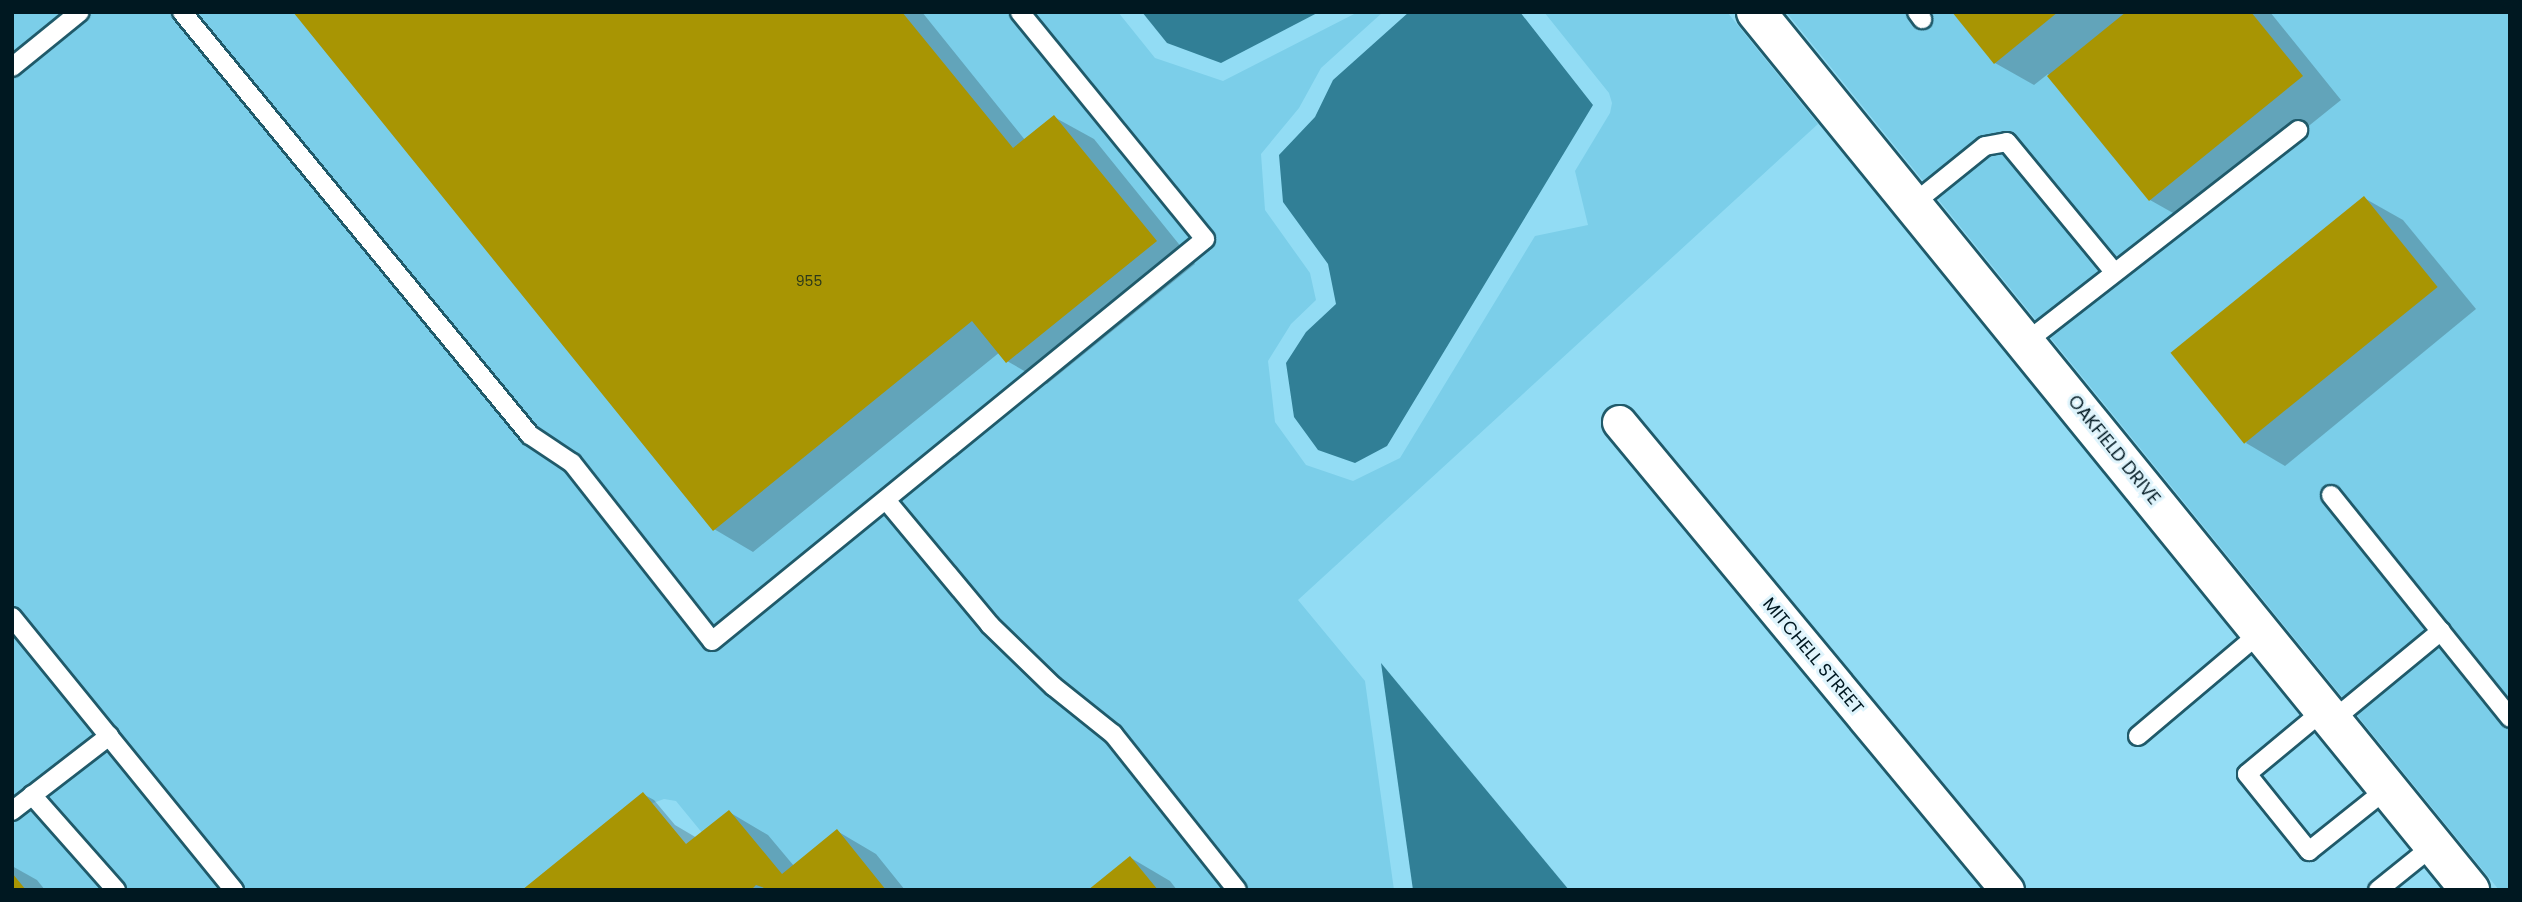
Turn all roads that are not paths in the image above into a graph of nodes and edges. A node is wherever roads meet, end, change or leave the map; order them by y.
1 (80, 12) edge
2 (182, 12) edge
3 (1020, 12) edge
4 (1756, 12) edge
5 (12, 67) edge
6 (2298, 130) dead end
7 (1913, 204) junction
8 (2114, 272) junction
9 (2026, 342) junction
10 (1619, 422) dead end
11 (2331, 495) dead end
12 (886, 500) junction
13 (12, 617) edge
14 (2441, 631) junction
15 (2261, 632) junction
16 (2329, 715) junction
17 (2510, 718) edge
18 (109, 736) junction
19 (2138, 736) dead end
20 (2388, 788) junction
21 (32, 795) junction
22 (12, 811) edge
23 (2434, 845) junction
24 (116, 890) edge
25 (234, 890) edge
26 (1237, 890) edge
27 (2007, 890) edge
28 (2378, 890) edge
29 (2470, 890) edge

1 - 5 lane
2 - 12 lane
3 - 12 lane
4 - 7 street, OAKFIELD DRIVE
6 - 8 lane
7 - 8 lane
7 - 9 street, OAKFIELD DRIVE
8 - 9 lane
9 - 15 street, OAKFIELD DRIVE
10 - 27 street, MITCHELL STREET
11 - 14 lane
12 - 26 lane
13 - 18 lane
14 - 16 lane
14 - 17 lane
15 - 16 street, OAKFIELD DRIVE
15 - 19 lane
16 - 20 street, OAKFIELD DRIVE
16 - 20 lane
18 - 21 lane
18 - 25 lane
20 - 23 street, OAKFIELD DRIVE
21 - 22 lane
21 - 24 lane
23 - 28 lane
23 - 29 street, OAKFIELD DRIVE

